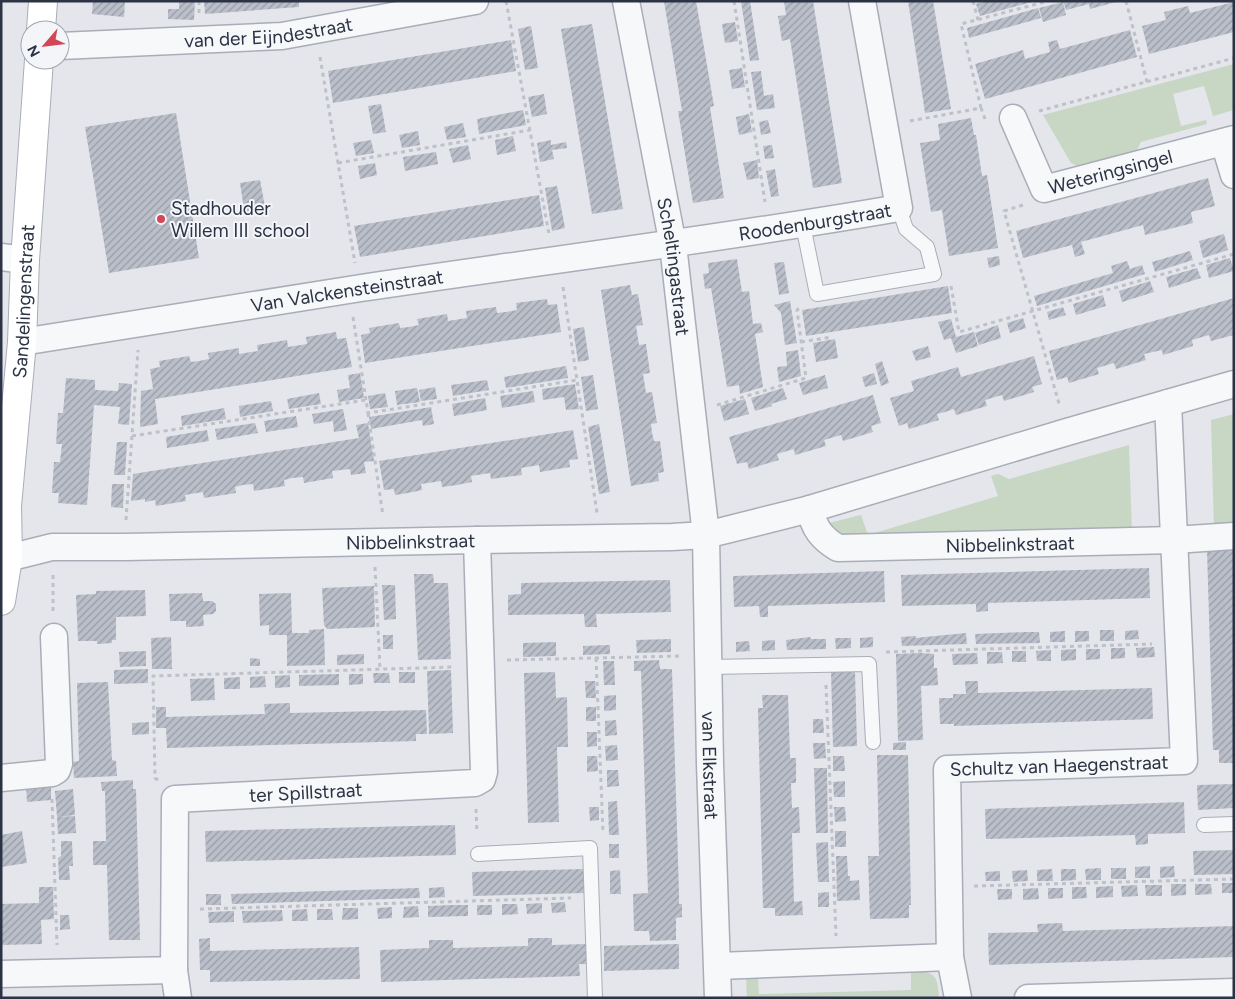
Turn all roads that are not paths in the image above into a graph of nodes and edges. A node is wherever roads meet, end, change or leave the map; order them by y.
1 (43, 1) edge
2 (475, 1) edge
3 (626, 1) edge
4 (862, 1) edge
5 (42, 20) edge
6 (70, 46) edge
7 (38, 70) edge
8 (1013, 118) road end
9 (1229, 140) edge
10 (1234, 175) edge
11 (899, 208) junction
12 (804, 225) junction
13 (673, 245) junction
14 (13, 259) edge
15 (22, 342) junction
16 (1234, 384) edge
17 (1168, 403) junction
18 (810, 508) junction
19 (706, 535) junction
20 (1234, 536) edge
21 (477, 540) junction
22 (1174, 540) junction
23 (8, 558) junction
24 (2, 594) edge
25 (54, 637) road end
26 (708, 661) junction
27 (873, 742) dead end
28 (1, 778) edge
29 (1234, 824) edge
30 (1204, 825) dead end
31 (478, 854) road end
32 (950, 957) junction
33 (718, 966) junction
34 (174, 970) junction
35 (1, 974) edge
36 (1234, 992) edge
37 (178, 998) edge
38 (595, 998) edge
39 (718, 998) edge
40 (958, 998) edge
41 (1028, 998) edge

1 - 5 street
2 - 6 street, van der Eijndestraat
3 - 13 street, Scheltingastraat
4 - 11 street, Roodenburgstraat
7 - 14 street, Sandelingenstraat
8 - 9 street, Weteringsingel
9 - 10 street, Weteringsingel
11 - 12 street, Roodenburgstraat
11 - 12 lane
12 - 13 street, Roodenburgstraat
13 - 15 street, Van Valckensteinstraat
13 - 19 street, Scheltingastraat
14 - 15 street, Sandelingenstraat
15 - 23 street, Sandelingenstraat
16 - 17 street, Nibbelinkstraat
17 - 18 street, Nibbelinkstraat
17 - 22 street, Schultz van Haegenstraat
18 - 19 street, Nibbelinkstraat
18 - 22 street, Nibbelinkstraat
19 - 21 street, Nibbelinkstraat
19 - 26 street, van Elkstraat
20 - 22 street, Nibbelinkstraat
21 - 23 street, Nibbelinkstraat
21 - 34 street, ter Spillstraat
22 - 32 street, Schultz van Haegenstraat
23 - 24 street, Sandelingenstraat
25 - 28 street
26 - 27 lane
26 - 33 street, van Elkstraat
29 - 30 lane
31 - 38 lane
32 - 33 street
32 - 40 street, Schultz van Haegenstraat
33 - 39 street, van Elkstraat
34 - 35 street
34 - 37 street
36 - 41 street

